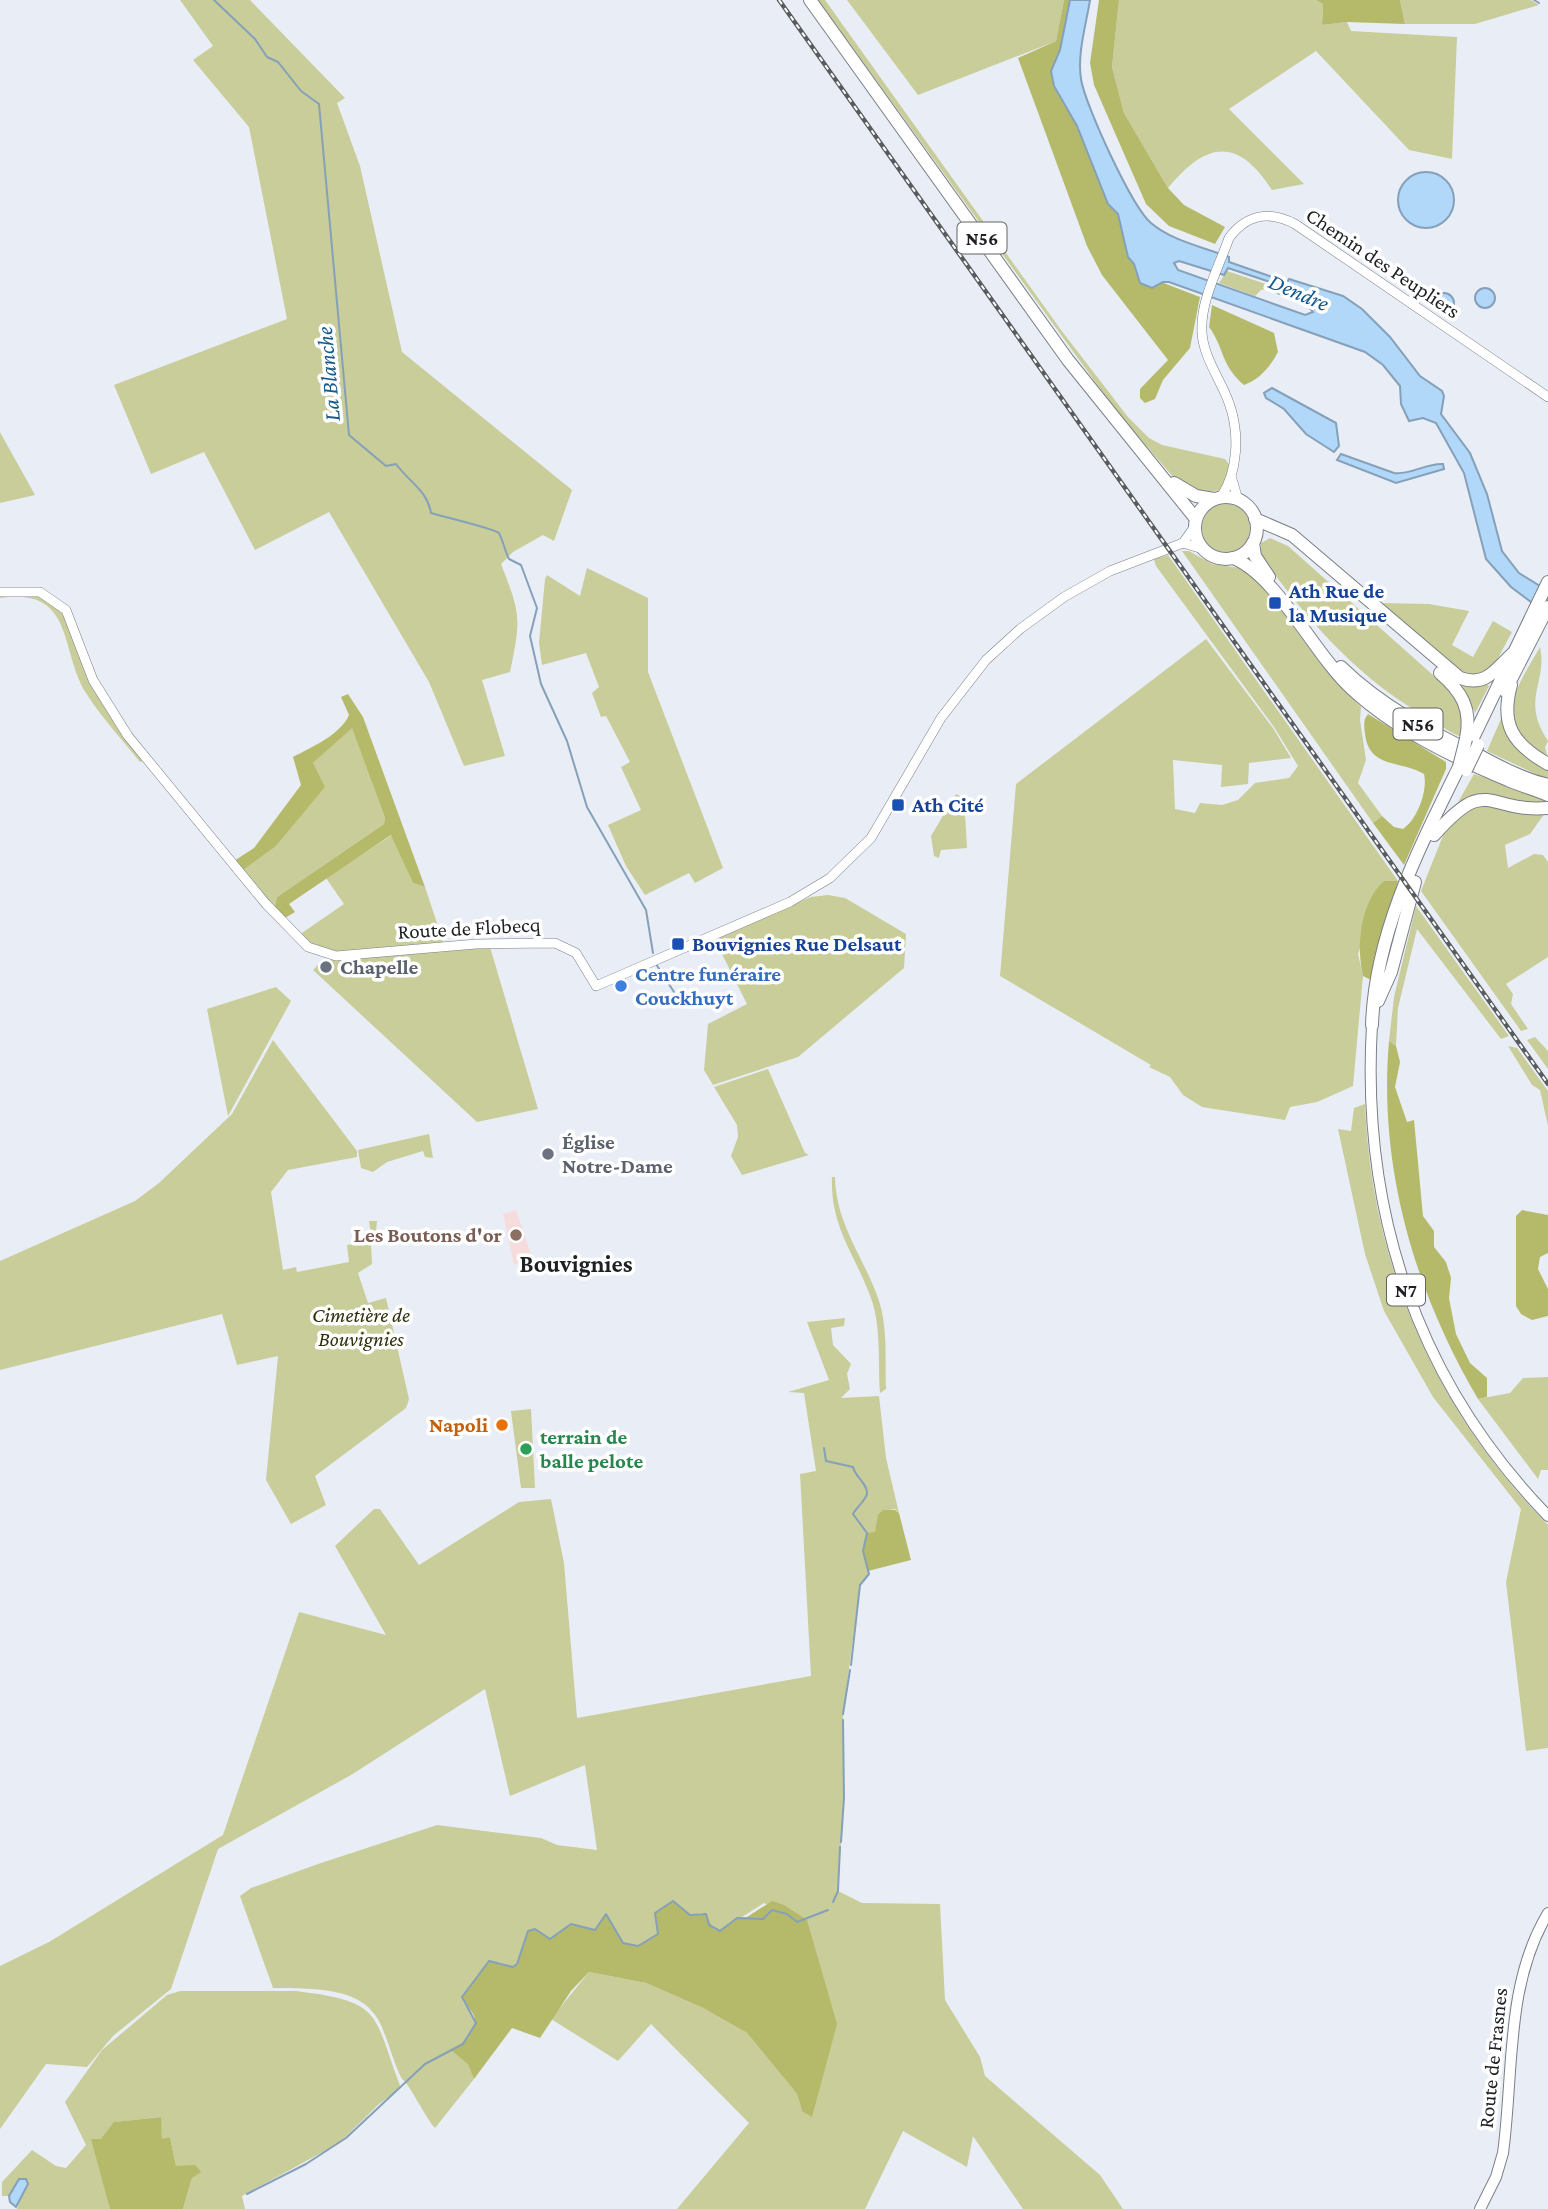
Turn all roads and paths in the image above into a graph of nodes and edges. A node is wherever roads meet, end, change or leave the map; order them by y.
1 (810, 0) edge
2 (1548, 397) edge
3 (1160, 472) junction
4 (1232, 479) junction
5 (1217, 498) junction
6 (1238, 500) junction
7 (1255, 519) junction
8 (1195, 522) junction
9 (1254, 540) junction
10 (1183, 543) junction
11 (1203, 550) junction
12 (1233, 558) junction
13 (1548, 582) edge
14 (0, 592) edge
15 (1548, 607) edge
16 (1517, 657) junction
17 (1514, 674) junction
18 (1472, 742) junction
19 (1548, 764) edge
20 (1462, 768) junction
21 (1548, 785) edge
22 (1548, 795) edge
23 (1548, 808) edge
24 (1434, 835) junction
25 (1372, 1025) junction
26 (1548, 1516) edge
27 (1548, 1913) edge
28 (1480, 2209) edge

1 - 3 highway, N56
2 - 4 street, Chemin des Peupliers
3 - 5 highway, N56
3 - 8 highway, N56
4 - 5 street, Chemin des Peupliers
4 - 6 street, Chemin des Peupliers
5 - 6 highway, N56
5 - 8 highway
6 - 7 highway
7 - 9 highway, N56
7 - 16 highway
8 - 10 street
8 - 11 highway, N56
9 - 12 highway
9 - 18 highway
9 - 21 highway, N56
10 - 11 street
10 - 14 street, Route de Flobecq
11 - 12 highway, N56
12 - 22 highway, N56
13 - 16 highway, N7
15 - 16 highway, N7
16 - 17 highway, N7
16 - 18 highway, N7
17 - 18 highway, N7
17 - 19 highway
18 - 20 highway, N7, bridge
20 - 24 highway, N7
20 - 25 highway
23 - 24 highway
24 - 25 highway, N7
25 - 26 main road, N7
27 - 28 main road, Route de Frasnes

